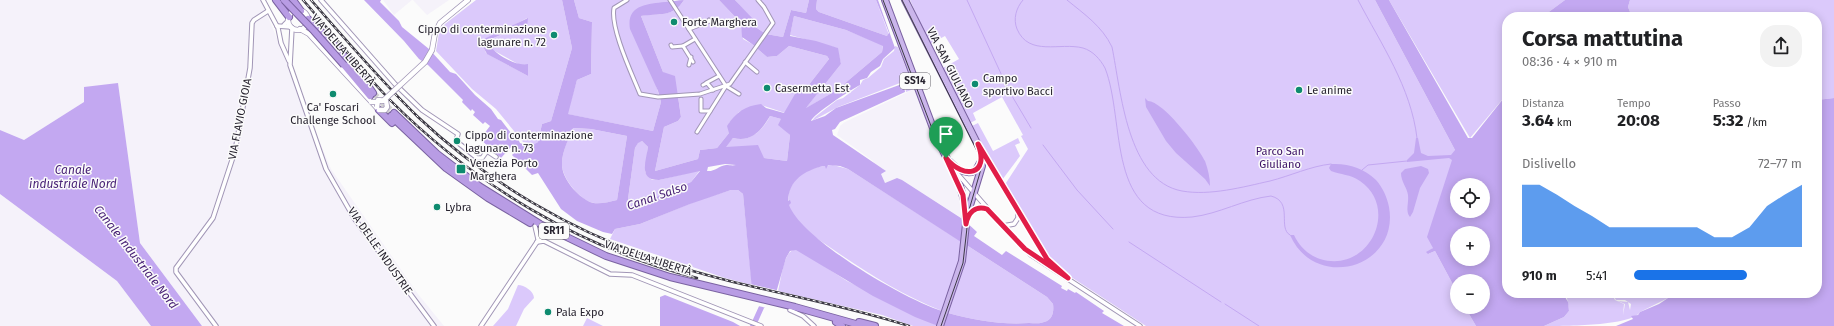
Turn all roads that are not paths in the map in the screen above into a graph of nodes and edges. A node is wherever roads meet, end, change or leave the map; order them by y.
1 (263, 0) edge
2 (276, 0) edge
3 (284, 0) edge
4 (289, 0) edge
5 (293, 0) edge
6 (321, 0) edge
7 (468, 0) edge
8 (627, 0) edge
9 (758, 0) edge
10 (905, 0) edge
11 (670, 1) edge
12 (885, 1) edge
13 (268, 11) junction
14 (301, 11) junction
15 (288, 19) junction
16 (709, 20) dead end
17 (307, 22) junction
18 (276, 26) junction
19 (284, 26) junction
20 (291, 27) junction
21 (689, 29) junction
22 (299, 30) junction
23 (309, 34) junction
24 (293, 35) junction
25 (695, 39) junction
26 (671, 45) dead end
27 (683, 46) junction
28 (690, 57) junction
29 (289, 61) junction
30 (693, 62) dead end
31 (745, 62) junction
32 (345, 64) junction
33 (689, 65) dead end
34 (757, 72) dead end
35 (719, 76) junction
36 (726, 86) junction
37 (713, 90) junction
38 (739, 94) dead end
39 (371, 97) junction
40 (701, 99) dead end
41 (386, 101) junction
42 (377, 102) junction
43 (378, 109) junction
44 (710, 111) junction
45 (697, 132) dead end
46 (978, 144) junction
47 (981, 154) junction
48 (496, 157) dead end
49 (947, 160) junction
50 (446, 168) junction
51 (973, 192) junction
52 (990, 211) junction
53 (1018, 211) junction
54 (967, 221) junction
55 (1002, 225) junction
56 (535, 226) junction
57 (551, 234) junction
58 (537, 241) junction
59 (1068, 278) junction
60 (743, 297) junction
61 (784, 306) junction
62 (790, 310) junction
63 (836, 322) junction
64 (216, 326) edge
65 (434, 326) edge
66 (481, 326) edge
67 (761, 326) edge
68 (814, 326) edge
69 (842, 326) edge
70 (848, 326) edge
71 (863, 326) edge
72 (875, 326) edge
73 (940, 326) edge
74 (1140, 326) edge

1 - 13 street, VIA DELLE INDUSTRIE
2 - 15 highway
3 - 32 highway, VIA DELLA LIBERTÀ, bridge
4 - 32 highway, VIA DELLA LIBERTÀ
5 - 14 highway
6 - 48 street
7 - 41 street, bridge
8 - 37 street
9 - 31 street
10 - 46 main road, VIA SAN GIULIANO / SS14
11 - 21 street
12 - 49 main road, VIA SAN GIULIANO / SS14
13 - 18 street, VIA DELLE INDUSTRIE
13 - 64 street, VIA FLAVIO GIOIA
14 - 15 street
14 - 17 street
15 - 19 street
15 - 20 street
16 - 21 street
17 - 22 street
17 - 23 street, VIA DELLA LIBERTÀ
17 - 39 highway
18 - 19 street
18 - 29 street, VIA DELLE INDUSTRIE
19 - 20 street
20 - 22 street
20 - 24 street, VIA DELLE INDUSTRIE
21 - 25 street
22 - 23 street, VIA DELLA LIBERTÀ
22 - 24 street
23 - 39 street, VIA DELLA LIBERTÀ
24 - 29 street, VIA DELLE INDUSTRIE
25 - 27 street
25 - 35 street
26 - 27 street
27 - 28 street
28 - 30 street
28 - 33 street
29 - 65 street, VIA DELLE INDUSTRIE
31 - 34 street
31 - 36 street
32 - 39 highway, VIA DELLA LIBERTÀ
35 - 36 street
35 - 37 street
36 - 37 street
36 - 38 street
36 - 44 street
39 - 42 street, VIA DELLA LIBERTÀ, bridge
39 - 43 street, VIA DELLA LIBERTÀ, bridge
40 - 44 street
41 - 42 street, VIA DELLA LIBERTÀ, bridge
41 - 43 street, bridge
42 - 43 street, bridge
43 - 50 highway
44 - 45 street
46 - 47 main road, VIA SAN GIULIANO / SS14
46 - 53 street, VIA SAN GIULIANO
47 - 49 main road, SS14
47 - 51 main road, VIA SAN GIULIANO / SS14
49 - 51 street, VIA SAN GIULIANO
49 - 54 main road, VIA SAN GIULIANO / SS14
50 - 56 highway, VIA DELLA LIBERTÀ / SR11
50 - 60 highway, VIA DELLA LIBERTÀ / SR11
51 - 52 street, VIA SAN GIULIANO
51 - 54 main road, VIA SAN GIULIANO / SS14
52 - 54 street
52 - 55 street, VIA SAN GIULIANO
53 - 55 street
53 - 59 street, VIA SAN GIULIANO
54 - 73 main road
55 - 59 street, VIA SAN GIULIANO
56 - 57 highway, VIA DELLA LIBERTÀ / SR11
56 - 58 street
57 - 58 street
57 - 60 highway, VIA DELLA LIBERTÀ / SR11
58 - 66 street
58 - 67 street
59 - 74 street, VIA SAN GIULIANO
60 - 61 highway, VIA DELLA LIBERTÀ / SR11
61 - 62 highway, VIA DELLA LIBERTÀ / SR11
61 - 71 highway, VIA DELLA LIBERTÀ / SR11
61 - 72 highway
62 - 63 highway, VIA DELLA LIBERTÀ / SR11
62 - 68 street
63 - 69 highway
63 - 70 highway, VIA DELLA LIBERTÀ / SR11

